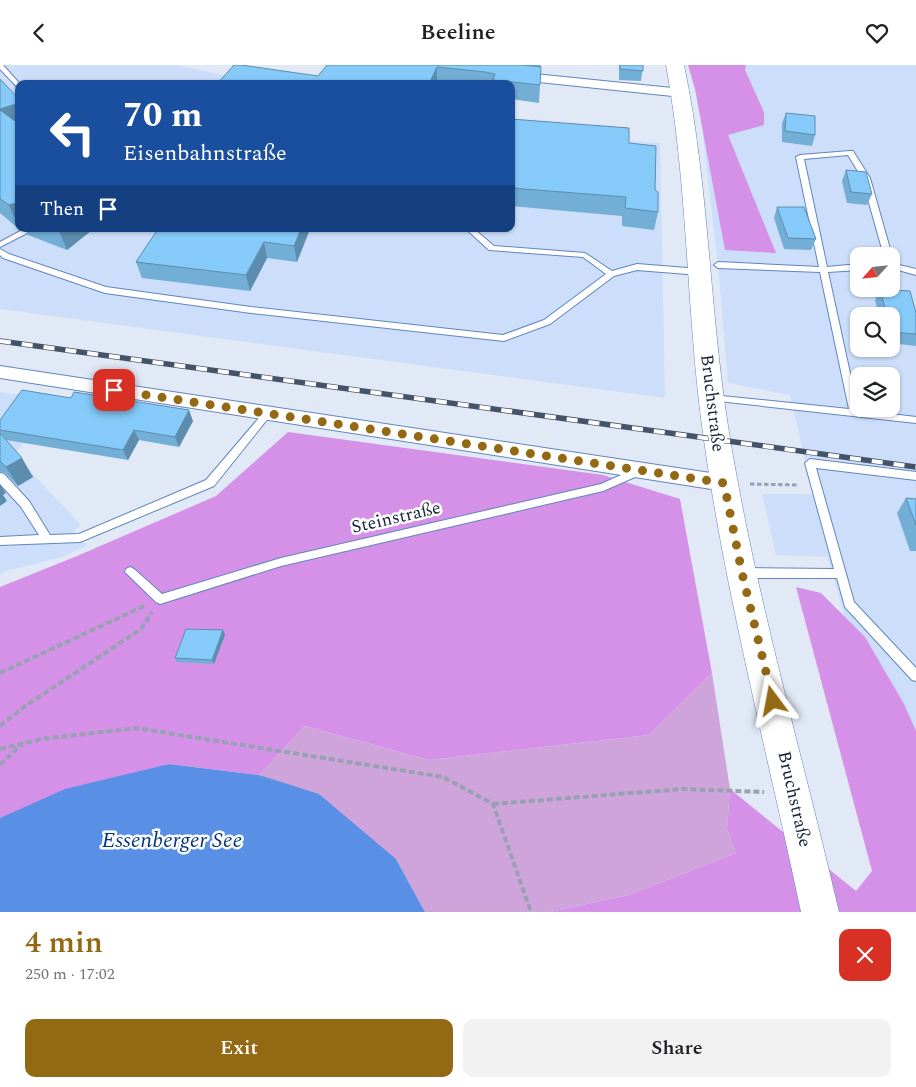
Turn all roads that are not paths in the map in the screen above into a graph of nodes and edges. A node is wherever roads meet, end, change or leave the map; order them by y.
1 (0, 65) edge
2 (676, 65) edge
3 (498, 75) edge
4 (15, 82) edge
5 (682, 93) junction
6 (25, 232) edge
7 (473, 232) edge
8 (0, 245) edge
9 (885, 247) edge
10 (0, 251) edge
11 (850, 268) edge
12 (900, 268) edge
13 (709, 269) junction
14 (825, 270) junction
15 (916, 272) edge
16 (611, 274) junction
17 (0, 372) edge
18 (850, 393) edge
19 (711, 397) junction
20 (850, 413) edge
21 (267, 414) junction
22 (889, 417) edge
23 (916, 420) edge
24 (639, 471) junction
25 (0, 477) edge
26 (916, 477) edge
27 (724, 483) junction
28 (48, 540) junction
29 (0, 541) edge
30 (130, 572) dead end
31 (742, 573) junction
32 (842, 575) junction
33 (916, 676) edge
34 (820, 912) edge

1 - 4 lane
2 - 5 street, Bruchstraße
3 - 5 street
5 - 13 street, Bruchstraße
6 - 8 lane
7 - 16 lane
9 - 14 lane
10 - 16 lane
11 - 14 lane
12 - 15 lane
13 - 14 lane
13 - 16 lane
13 - 19 street, Bruchstraße
14 - 18 lane
17 - 21 street
19 - 20 lane
19 - 27 street, Bruchstraße
21 - 24 street
21 - 28 lane
22 - 23 lane
24 - 27 street
24 - 30 lane, Steinstraße
25 - 28 lane
26 - 32 lane
27 - 31 street, Bruchstraße
28 - 29 lane
31 - 32 lane
31 - 34 street, Bruchstraße
32 - 33 lane

